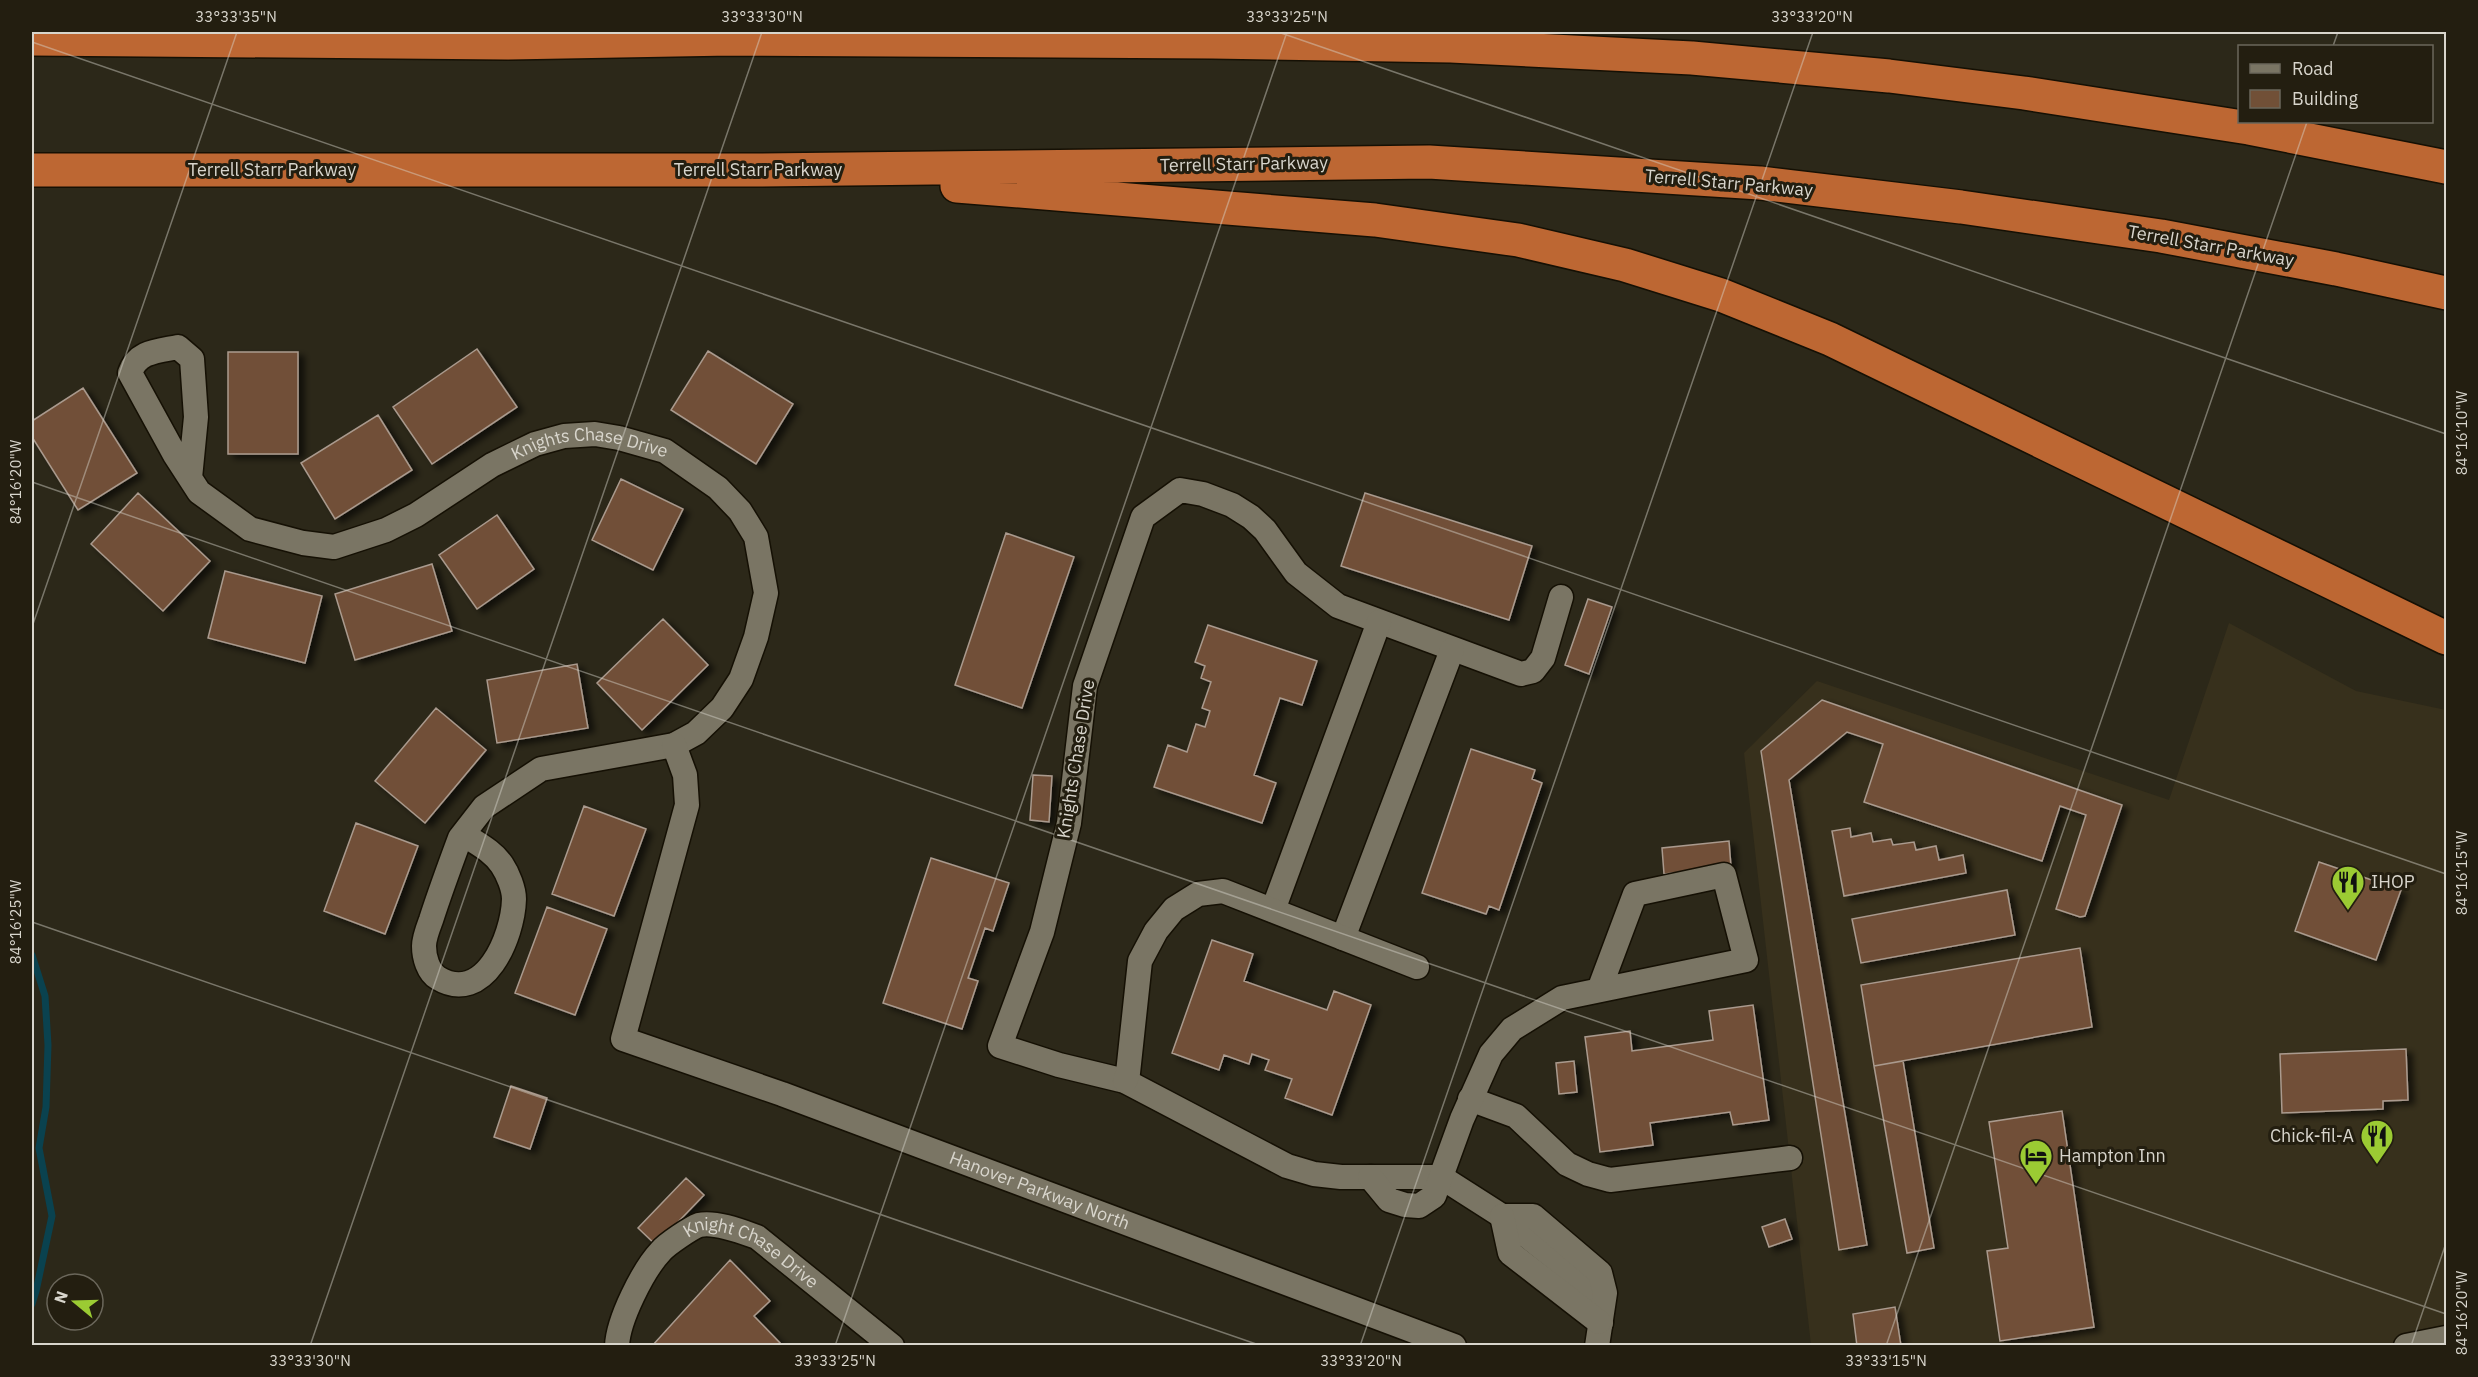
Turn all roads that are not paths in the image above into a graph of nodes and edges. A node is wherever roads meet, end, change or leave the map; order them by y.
1 (809, 32) edge
2 (32, 39) edge
3 (731, 39) junction
4 (2446, 167) edge
5 (32, 170) edge
6 (761, 170) junction
7 (2446, 293) edge
8 (190, 478) junction
9 (1561, 597) dead end
10 (1379, 622) junction
11 (2446, 638) edge
12 (1452, 650) junction
13 (674, 745) junction
14 (463, 834) junction
15 (1273, 910) junction
16 (1343, 938) junction
17 (1417, 967) dead end
18 (1599, 990) junction
19 (1125, 1081) junction
20 (1470, 1099) junction
21 (1790, 1158) dead end
22 (1441, 1177) junction
23 (1502, 1216) junction
24 (1599, 1334) edge
25 (2446, 1338) edge
26 (616, 1346) edge
27 (892, 1346) edge
28 (1454, 1346) edge
29 (2406, 1346) edge

1 - 3 highway
2 - 3 highway
3 - 4 highway
5 - 6 highway, Terrell Starr Parkway
6 - 7 highway, Terrell Starr Parkway
6 - 11 highway
8 - 8 street, Knights Chase Drive
8 - 13 street, Knights Chase Drive
9 - 12 street, Knights Chase Drive
10 - 12 street, Knights Chase Drive
10 - 15 street
10 - 19 street, Knights Chase Drive
12 - 16 street
13 - 14 street, Knights Chase Drive
13 - 28 street, Hanover Parkway North
14 - 14 street, Knights Chase Drive
15 - 16 street
15 - 19 street
16 - 17 street
18 - 18 street
18 - 20 street
19 - 22 street, Knights Chase Drive
20 - 21 street
20 - 22 street
22 - 23 street
23 - 24 street
23 - 24 street
25 - 29 street
26 - 27 street, Knight Chase Drive

